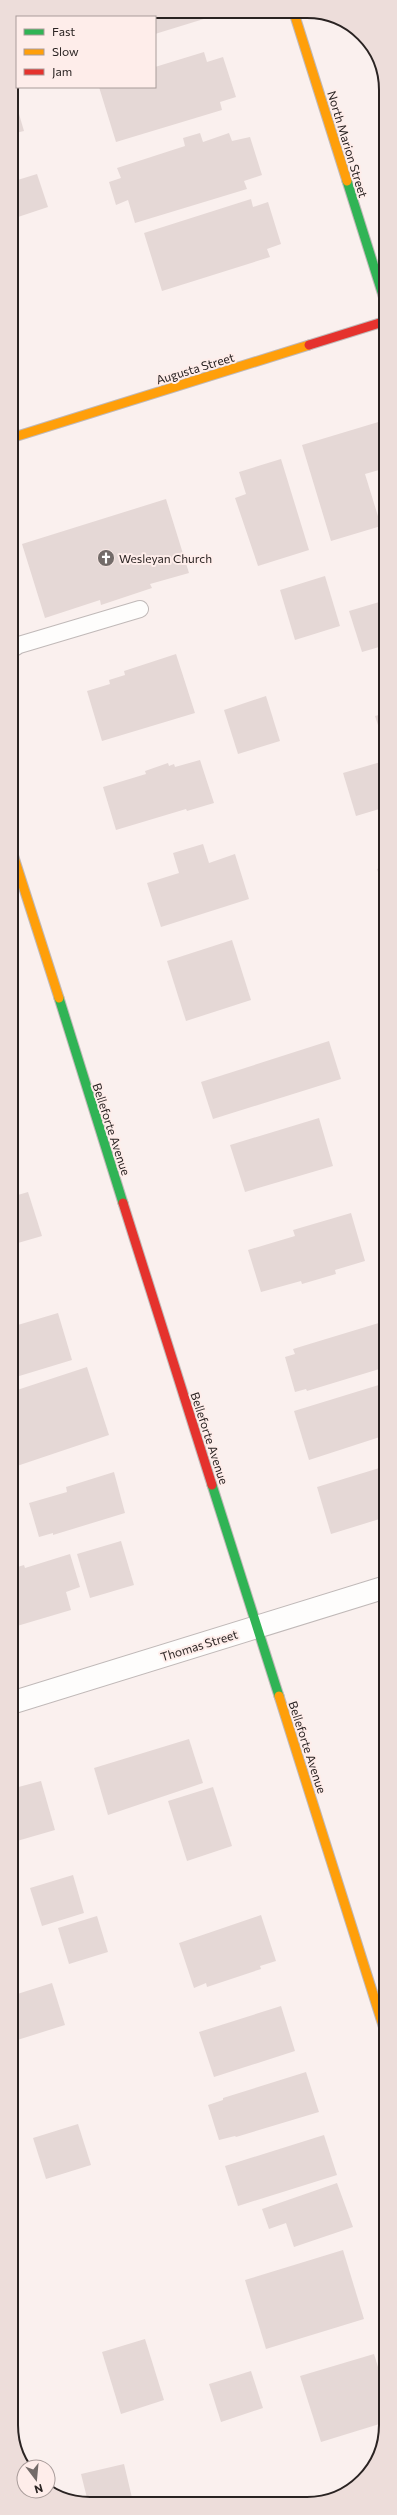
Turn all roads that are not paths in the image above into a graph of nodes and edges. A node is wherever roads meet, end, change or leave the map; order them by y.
1 (296, 18) edge
2 (379, 283) edge
3 (379, 323) edge
4 (18, 436) edge
5 (140, 609) dead end
6 (18, 646) edge
7 (18, 870) edge
8 (379, 1589) edge
9 (257, 1627) junction
10 (18, 1702) edge
11 (379, 2013) edge

1 - 2 street, North Marion Street
3 - 4 street, Augusta Street
5 - 6 lane
7 - 9 street, Belleforte Avenue
8 - 9 street, Thomas Street
9 - 10 street, Thomas Street
9 - 11 street, Belleforte Avenue

